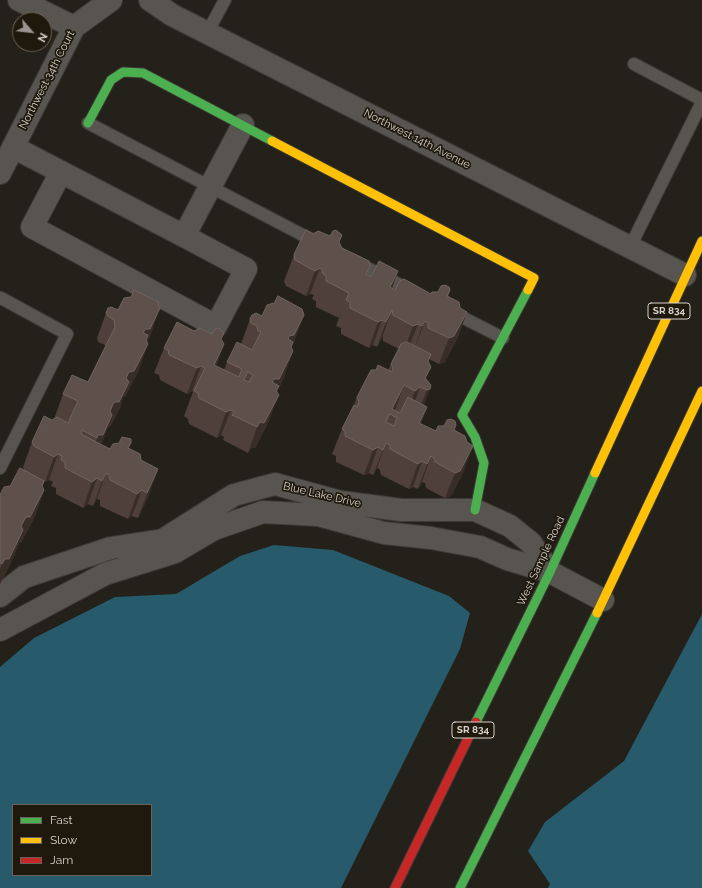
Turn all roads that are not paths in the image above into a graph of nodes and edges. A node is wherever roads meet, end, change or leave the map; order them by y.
1 (19, 0) edge
2 (111, 0) edge
3 (150, 0) edge
4 (225, 0) edge
5 (74, 27) junction
6 (207, 33) junction
7 (634, 64) dead end
8 (702, 101) edge
9 (88, 123) joint
10 (243, 125) junction
11 (13, 147) junction
12 (61, 172) junction
13 (0, 173) edge
14 (210, 187) junction
15 (184, 236) junction
16 (702, 241) edge
17 (630, 247) junction
18 (328, 248) edge
19 (342, 255) edge
20 (685, 275) junction
21 (426, 298) edge
22 (0, 299) edge
23 (440, 306) edge
24 (503, 338) junction
25 (702, 391) edge
26 (0, 468) edge
27 (475, 510) junction
28 (550, 572) junction
29 (0, 596) edge
30 (603, 600) junction
31 (0, 630) edge
32 (395, 888) edge
33 (460, 888) edge

1 - 5 street
2 - 5 street, Northwest 34th Court
3 - 6 street, Northwest 14th Avenue
4 - 6 lane
5 - 11 street, Northwest 34th Court
6 - 17 street, Northwest 14th Avenue
7 - 8 lane
8 - 17 lane
9 - 10 main road
9 - 14 lane
10 - 14 street
10 - 24 main road
11 - 12 street
11 - 13 street, Northwest 34th Court
12 - 15 street
12 - 15 street
14 - 15 street
14 - 18 lane
16 - 20 main road, West Sample Road / SR 834
17 - 20 street, Northwest 14th Avenue
19 - 21 lane
20 - 28 main road, West Sample Road / SR 834
22 - 26 lane
23 - 24 lane
24 - 27 main road
25 - 30 main road
27 - 28 street, Blue Lake Drive
27 - 29 street, Blue Lake Drive
28 - 30 street, Blue Lake Drive
28 - 31 street, Blue Lake Drive
28 - 32 main road, West Sample Road / SR 834
30 - 33 main road

